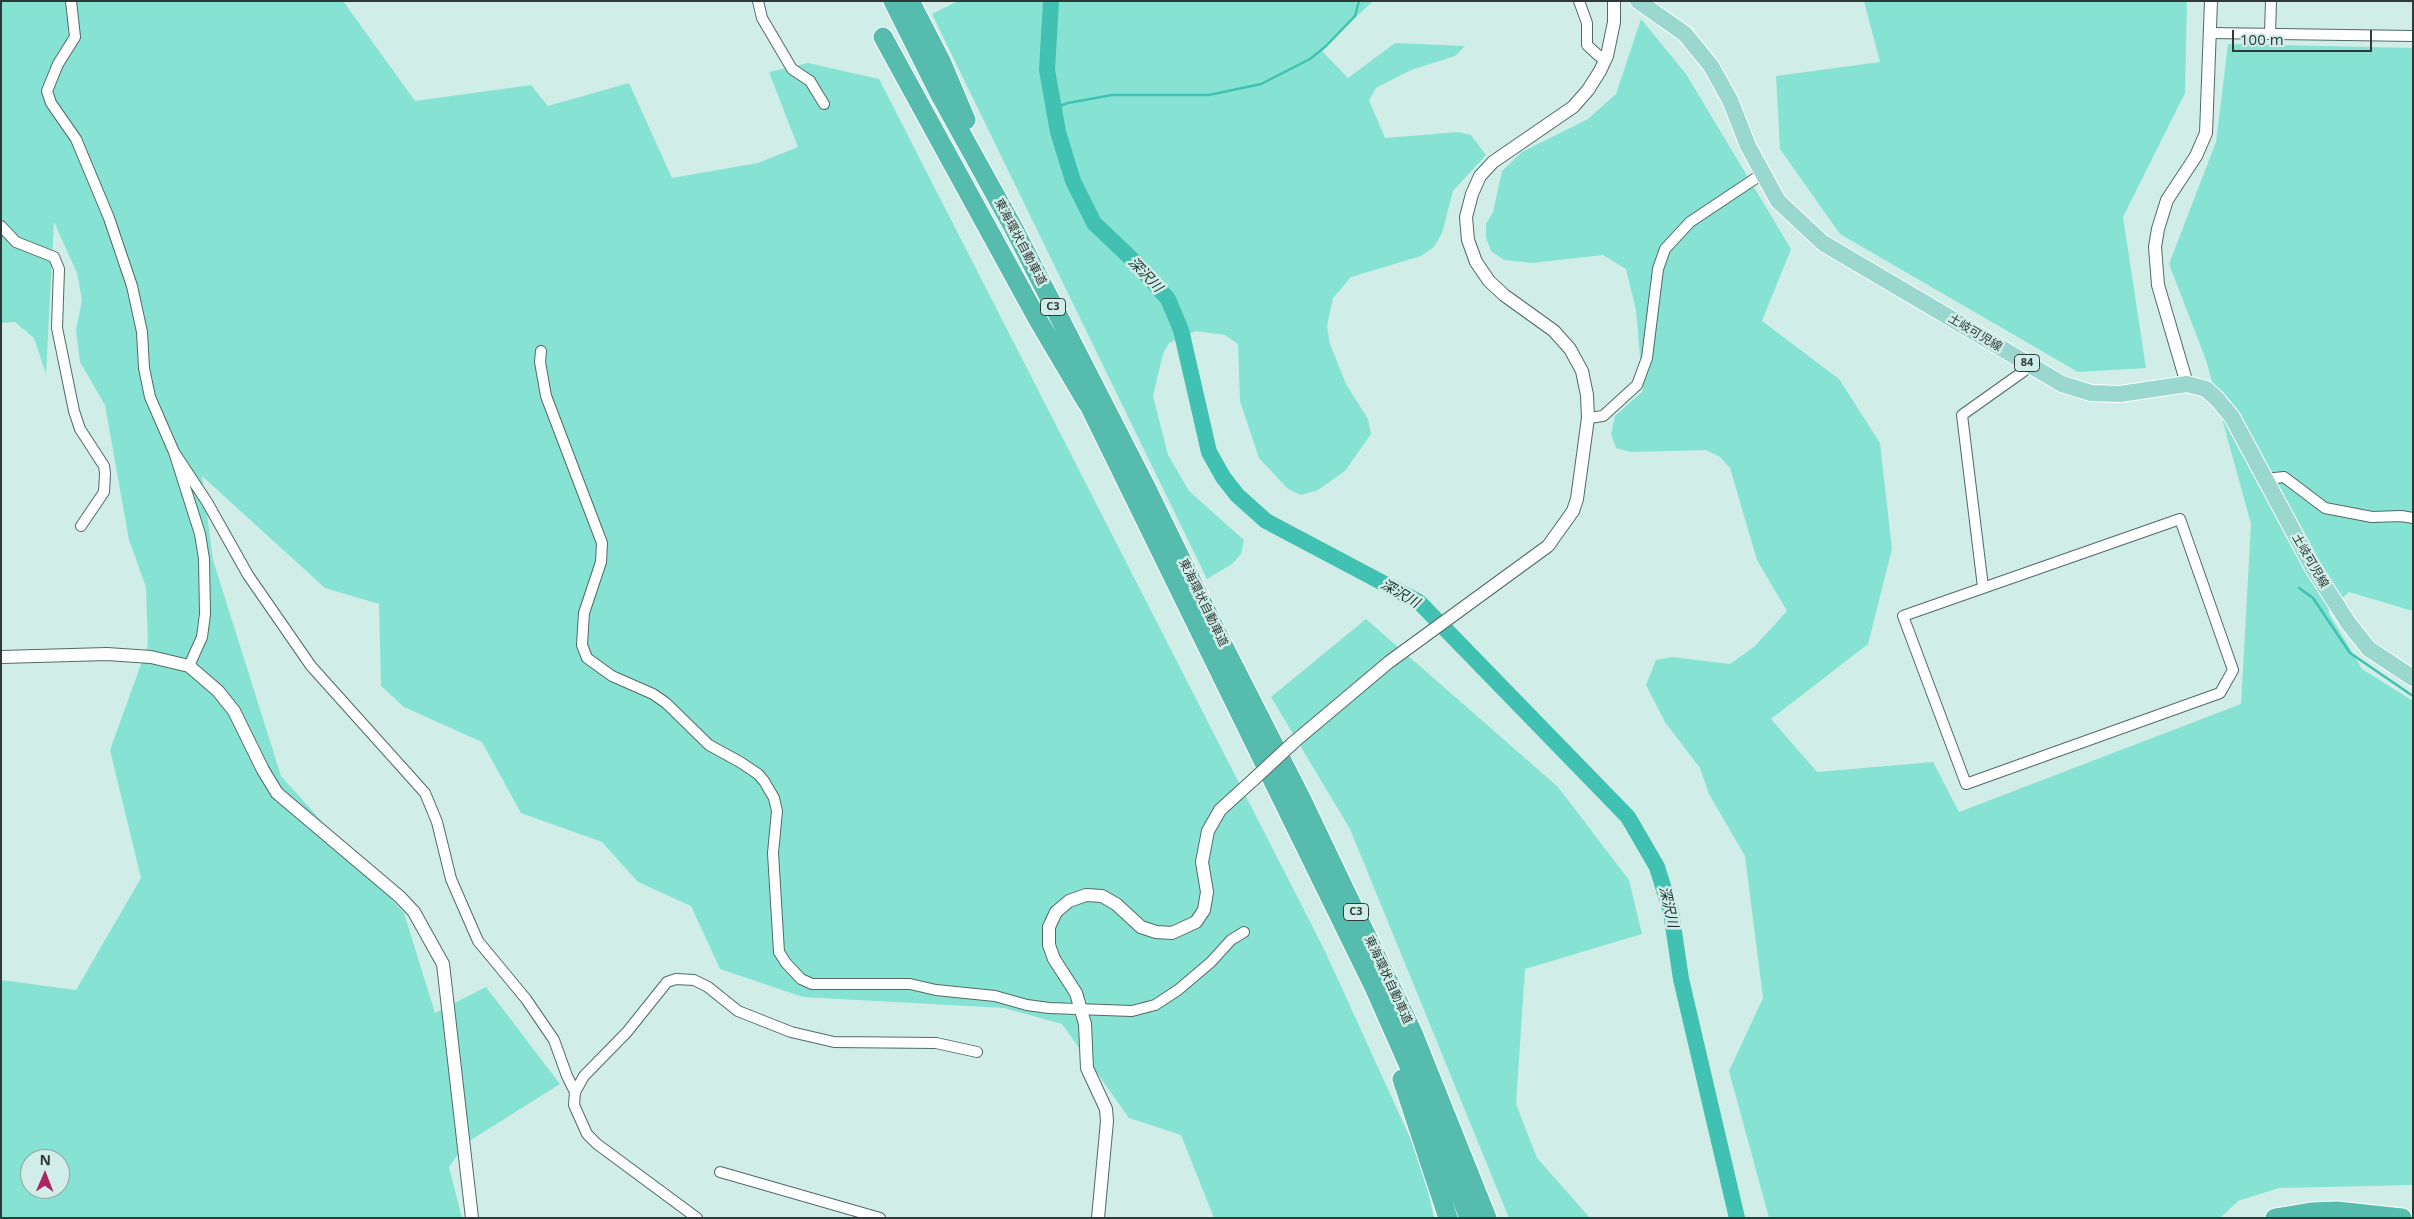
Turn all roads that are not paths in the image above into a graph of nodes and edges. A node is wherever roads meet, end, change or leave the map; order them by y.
1 (71, 1) edge
2 (758, 1) edge
3 (885, 1) edge
4 (893, 1) edge
5 (910, 1) edge
6 (1579, 1) edge
7 (1614, 1) edge
8 (1638, 1) edge
9 (2211, 1) edge
10 (2271, 1) edge
11 (2211, 33) junction
12 (2270, 33) junction
13 (2413, 36) edge
14 (882, 37) dead end
15 (1607, 56) junction
16 (824, 104) dead end
17 (1762, 174) junction
18 (1, 226) edge
19 (1013, 227) junction
20 (541, 351) dead end
21 (2031, 366) junction
22 (2187, 384) junction
23 (1087, 403) junction
24 (1588, 418) junction
25 (174, 452) junction
26 (2266, 480) junction
27 (2413, 518) edge
28 (81, 526) dead end
29 (1983, 587) junction
30 (1, 657) edge
31 (189, 666) junction
32 (2413, 678) edge
33 (1323, 882) junction
34 (1244, 932) dead end
35 (1080, 1010) junction
36 (976, 1052) dead end
37 (575, 1092) junction
38 (1448, 1117) junction
39 (720, 1172) dead end
40 (2311, 1212) junction
41 (472, 1218) edge
42 (697, 1218) edge
43 (880, 1218) edge
44 (1098, 1218) edge
45 (1448, 1218) edge
46 (1469, 1218) edge
47 (1487, 1218) edge
48 (1496, 1218) edge
49 (2275, 1218) edge
50 (2369, 1218) edge
51 (2402, 1218) edge

1 - 25 street
2 - 16 street
3 - 23 highway, 東海環状自動車道 / C3
4 - 19 highway, 東海環状自動車道 / C3
5 - 19 highway
6 - 15 street
7 - 15 street
8 - 17 main road, 土岐可児線 / 84
9 - 11 street
10 - 12 street
11 - 12 street
11 - 22 street
12 - 13 street
14 - 23 highway
15 - 24 street
17 - 21 main road, 土岐可児線 / 84
17 - 24 street
18 - 28 street
19 - 38 highway, 東海環状自動車道 / C3
20 - 35 street
21 - 22 main road, 土岐可児線 / 84
21 - 29 street
22 - 26 main road, 土岐可児線
23 - 33 highway, 東海環状自動車道 / C3
24 - 35 street, bridge
25 - 31 street
25 - 37 street
26 - 27 street
26 - 32 main road, 土岐可児線
29 - 29 street
30 - 31 street
31 - 41 street
33 - 45 highway, C3
33 - 46 highway, 東海環状自動車道 / C3
34 - 35 street
35 - 44 street
36 - 37 street
37 - 42 street
38 - 47 highway, 東海環状自動車道 / C3
38 - 48 highway
39 - 43 street
40 - 49 highway
40 - 50 highway
40 - 51 highway

